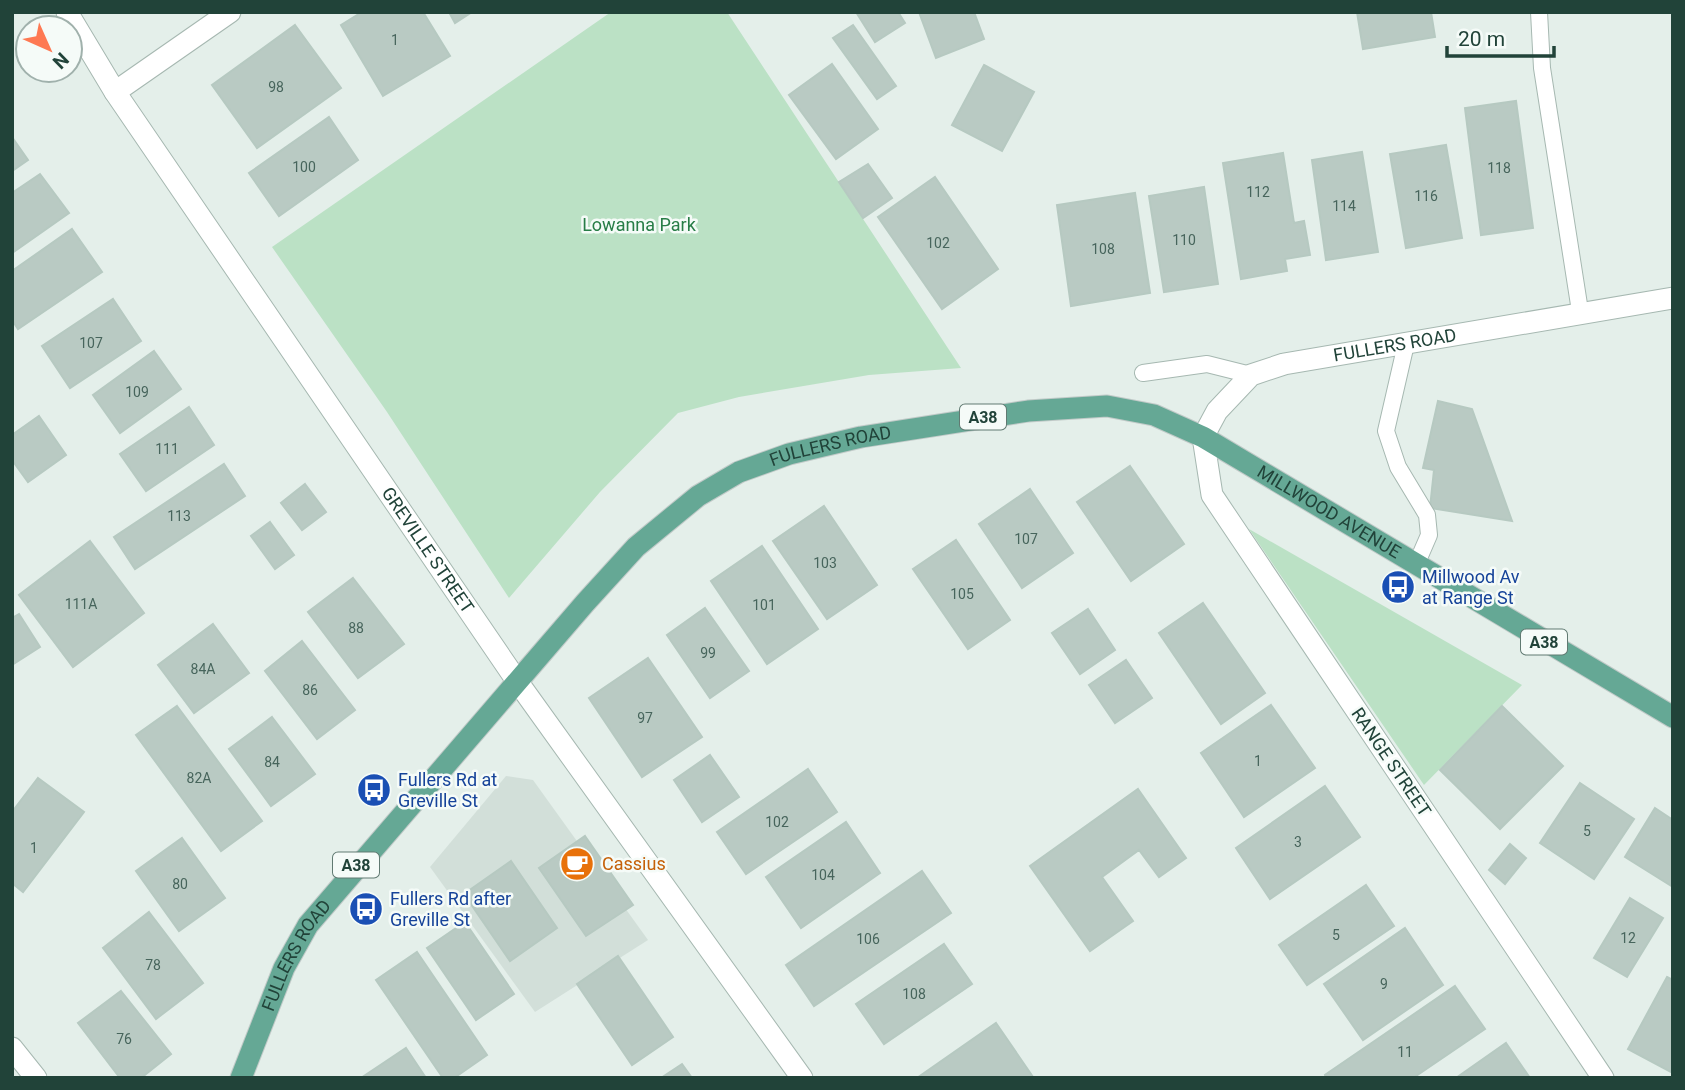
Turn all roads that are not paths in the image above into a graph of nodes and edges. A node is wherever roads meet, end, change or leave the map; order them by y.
1 (66, 12) edge
2 (230, 12) edge
3 (1539, 12) edge
4 (115, 92) junction
5 (1673, 298) edge
6 (1580, 311) junction
7 (1406, 344) junction
8 (1143, 373) dead end
9 (1251, 375) junction
10 (1203, 436) junction
11 (1416, 565) junction
12 (517, 681) junction
13 (1673, 717) edge
14 (12, 1048) edge
15 (36, 1078) edge
16 (241, 1078) edge
17 (802, 1078) edge
18 (1603, 1078) edge

1 - 4 street, GREVILLE STREET
2 - 4 street
3 - 6 lane
4 - 12 street, GREVILLE STREET
5 - 6 street, FULLERS ROAD
6 - 7 street, FULLERS ROAD
7 - 9 street, FULLERS ROAD
7 - 11 lane
8 - 9 lane
9 - 10 street, FULLERS ROAD
10 - 11 main road, MILLWOOD AVENUE / A38
10 - 12 main road, FULLERS ROAD / A38
10 - 18 street, RANGE STREET
11 - 13 main road, MILLWOOD AVENUE / A38
12 - 16 main road, FULLERS ROAD / A38
12 - 17 street, GREVILLE STREET
14 - 15 street

